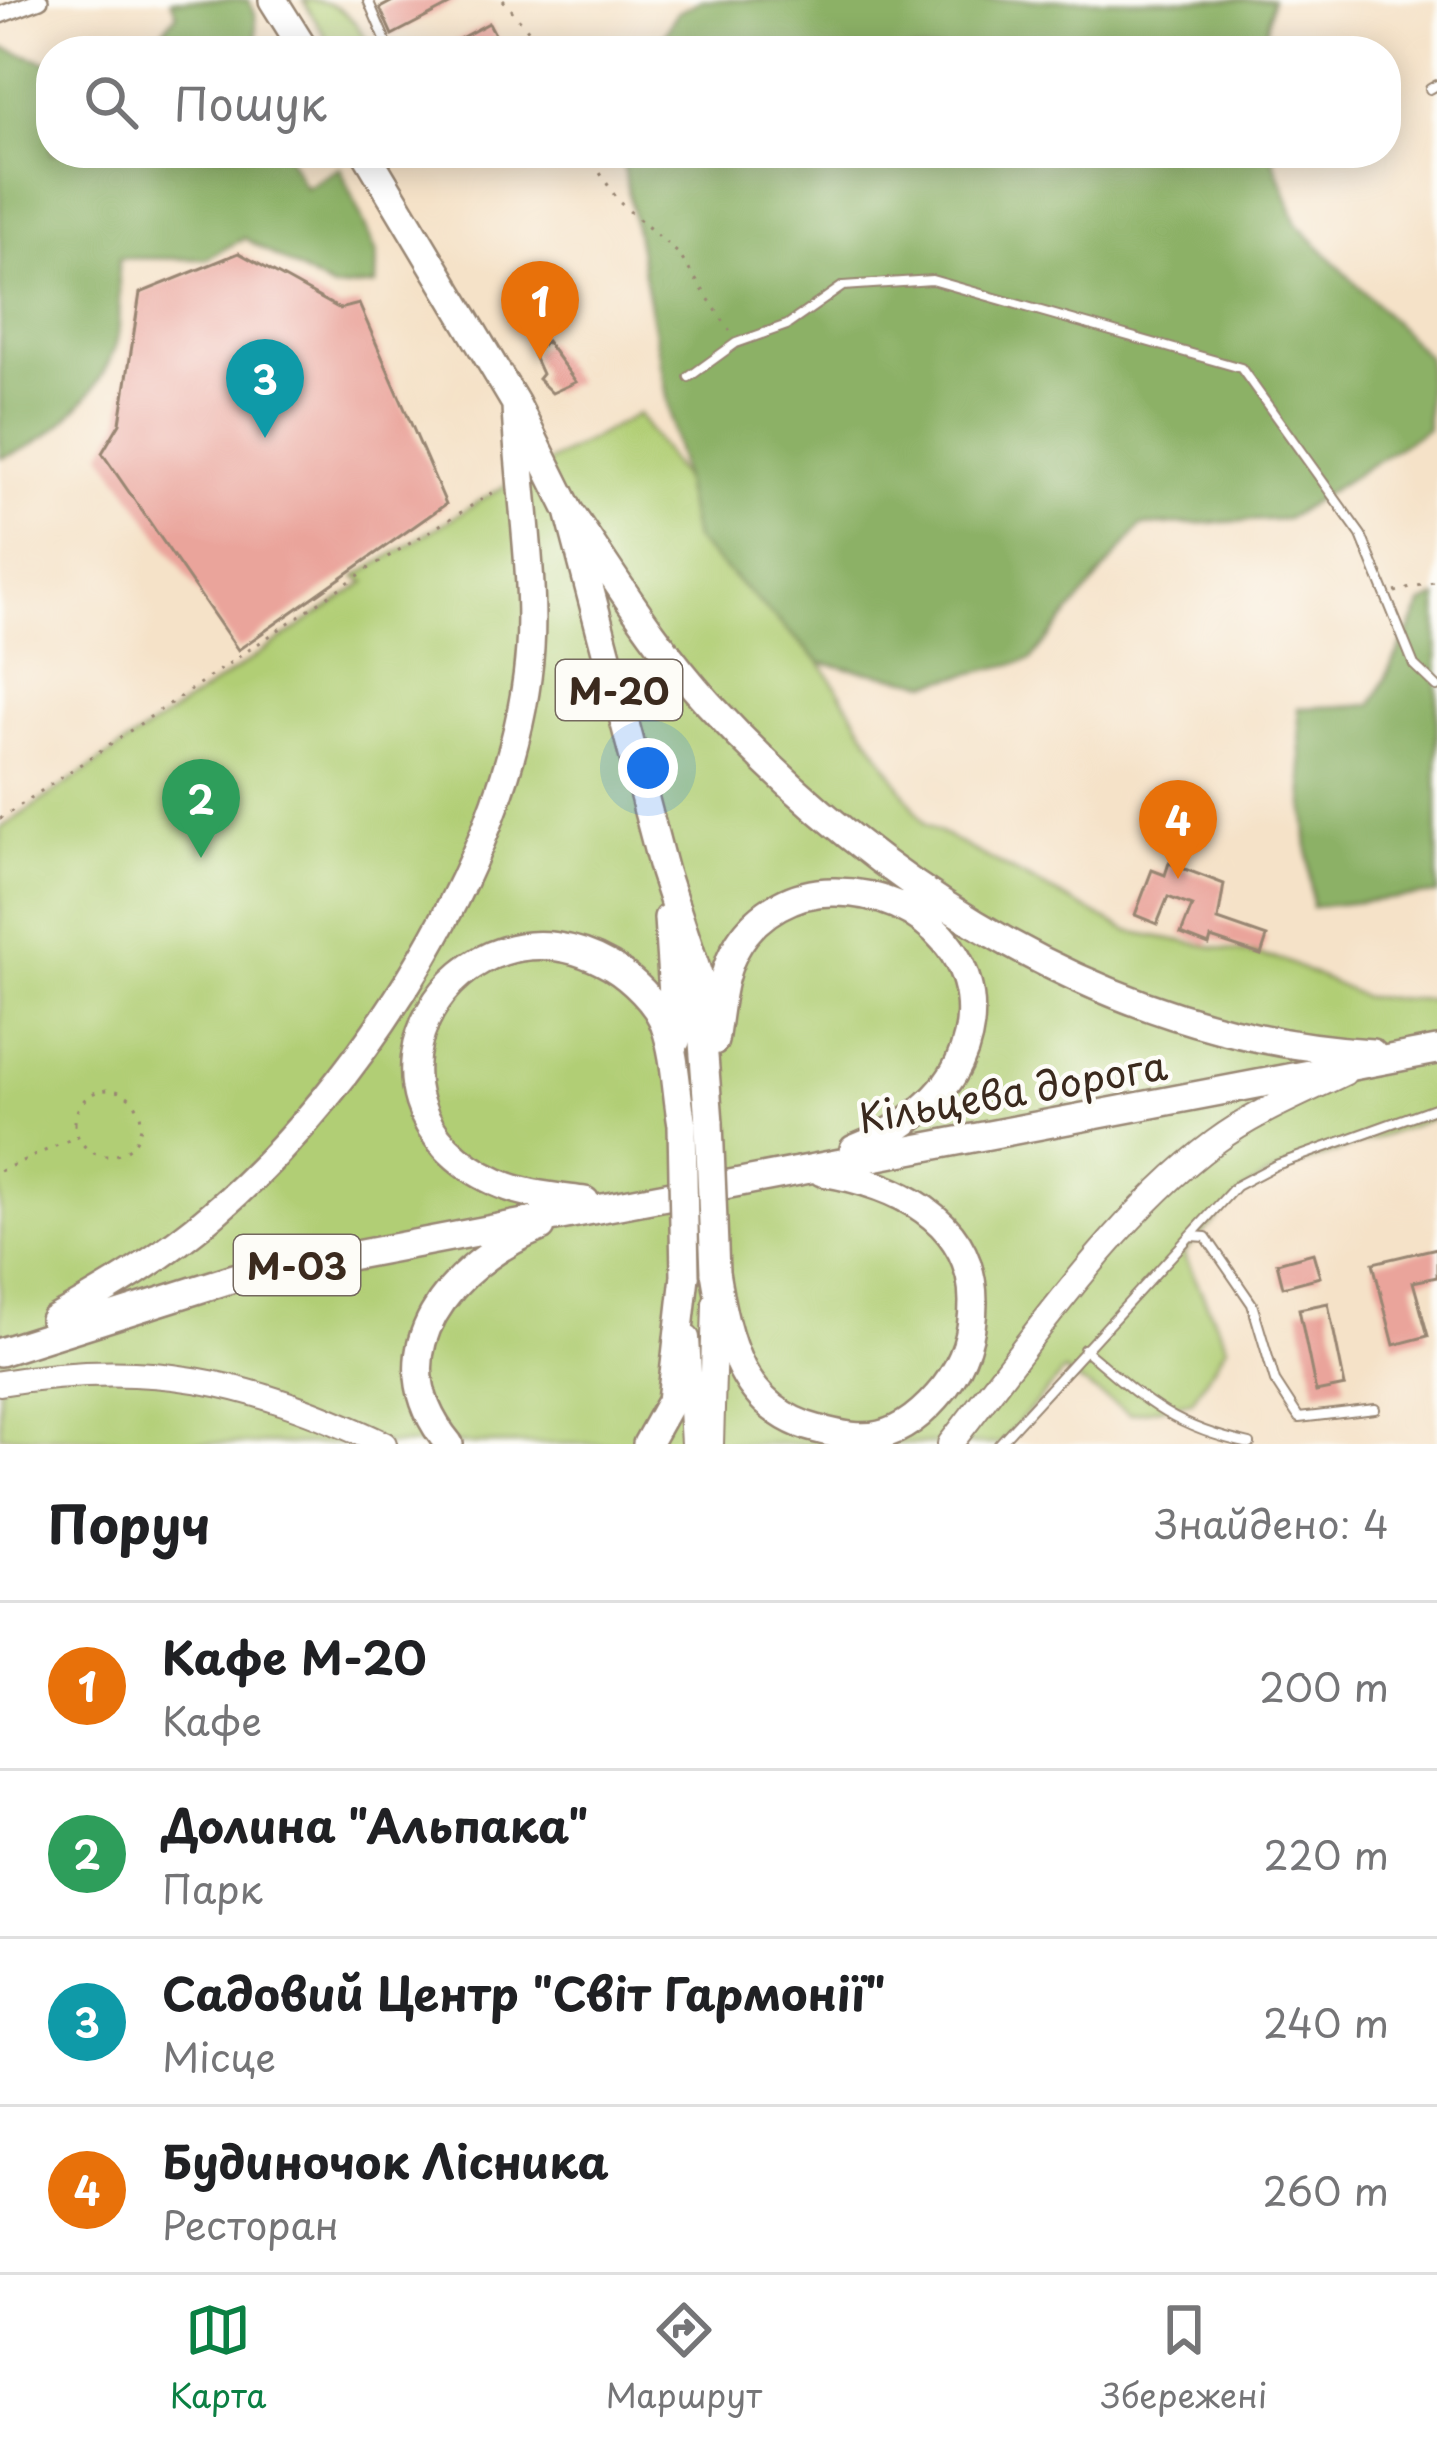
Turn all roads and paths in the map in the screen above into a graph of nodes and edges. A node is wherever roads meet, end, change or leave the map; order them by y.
1 (40, 0) edge
2 (273, 0) edge
3 (368, 0) edge
4 (503, 0) edge
5 (0, 15) edge
6 (295, 36) edge
7 (384, 36) edge
8 (533, 36) edge
9 (375, 168) edge
10 (597, 168) edge
11 (736, 344) junction
12 (689, 377) dead end
13 (516, 404) junction
14 (518, 478) junction
15 (569, 511) junction
16 (1437, 581) edge
17 (1388, 593) junction
18 (1437, 687) edge
19 (0, 819) edge
20 (664, 872) junction
21 (1433, 1051) edge
22 (1358, 1066) junction
23 (708, 1075) junction
24 (1437, 1107) edge
25 (696, 1124) junction
26 (77, 1136) junction
27 (800, 1169) junction
28 (0, 1172) edge
29 (601, 1204) junction
30 (1188, 1238) junction
31 (715, 1272) junction
32 (685, 1276) junction
33 (1084, 1349) junction
34 (0, 1350) edge
35 (0, 1384) edge
36 (1375, 1409) dead end
37 (384, 1444) edge
38 (449, 1444) edge
39 (646, 1444) edge
40 (693, 1444) edge
41 (711, 1444) edge
42 (950, 1444) edge
43 (999, 1444) edge
44 (1250, 1444) edge

1 - 5 street
2 - 6 highway
3 - 7 lane
4 - 8 path
9 - 13 highway, М-20
10 - 11 path
11 - 12 lane
11 - 17 lane
13 - 14 highway
13 - 15 highway, М-20
14 - 19 path
14 - 34 highway
15 - 20 highway, М-20
15 - 21 highway
16 - 17 path
17 - 18 lane
20 - 23 highway, М-20
20 - 25 highway, М-20
21 - 22 highway, Кільцева дорога / М-03
22 - 27 highway, Кільцева дорога / М-03
22 - 42 main road
23 - 25 highway, М-20
23 - 27 highway
24 - 30 lane
25 - 29 highway
25 - 31 highway, М-20, bridge
25 - 32 highway, М-20, bridge
26 - 26 path
26 - 28 path
27 - 29 highway, Кільцева дорога / М-03
27 - 31 highway
29 - 34 highway, М-03
29 - 38 highway
30 - 33 lane
30 - 36 lane
31 - 41 main road
32 - 39 highway
32 - 40 main road
33 - 43 lane
33 - 44 lane
35 - 37 main road

